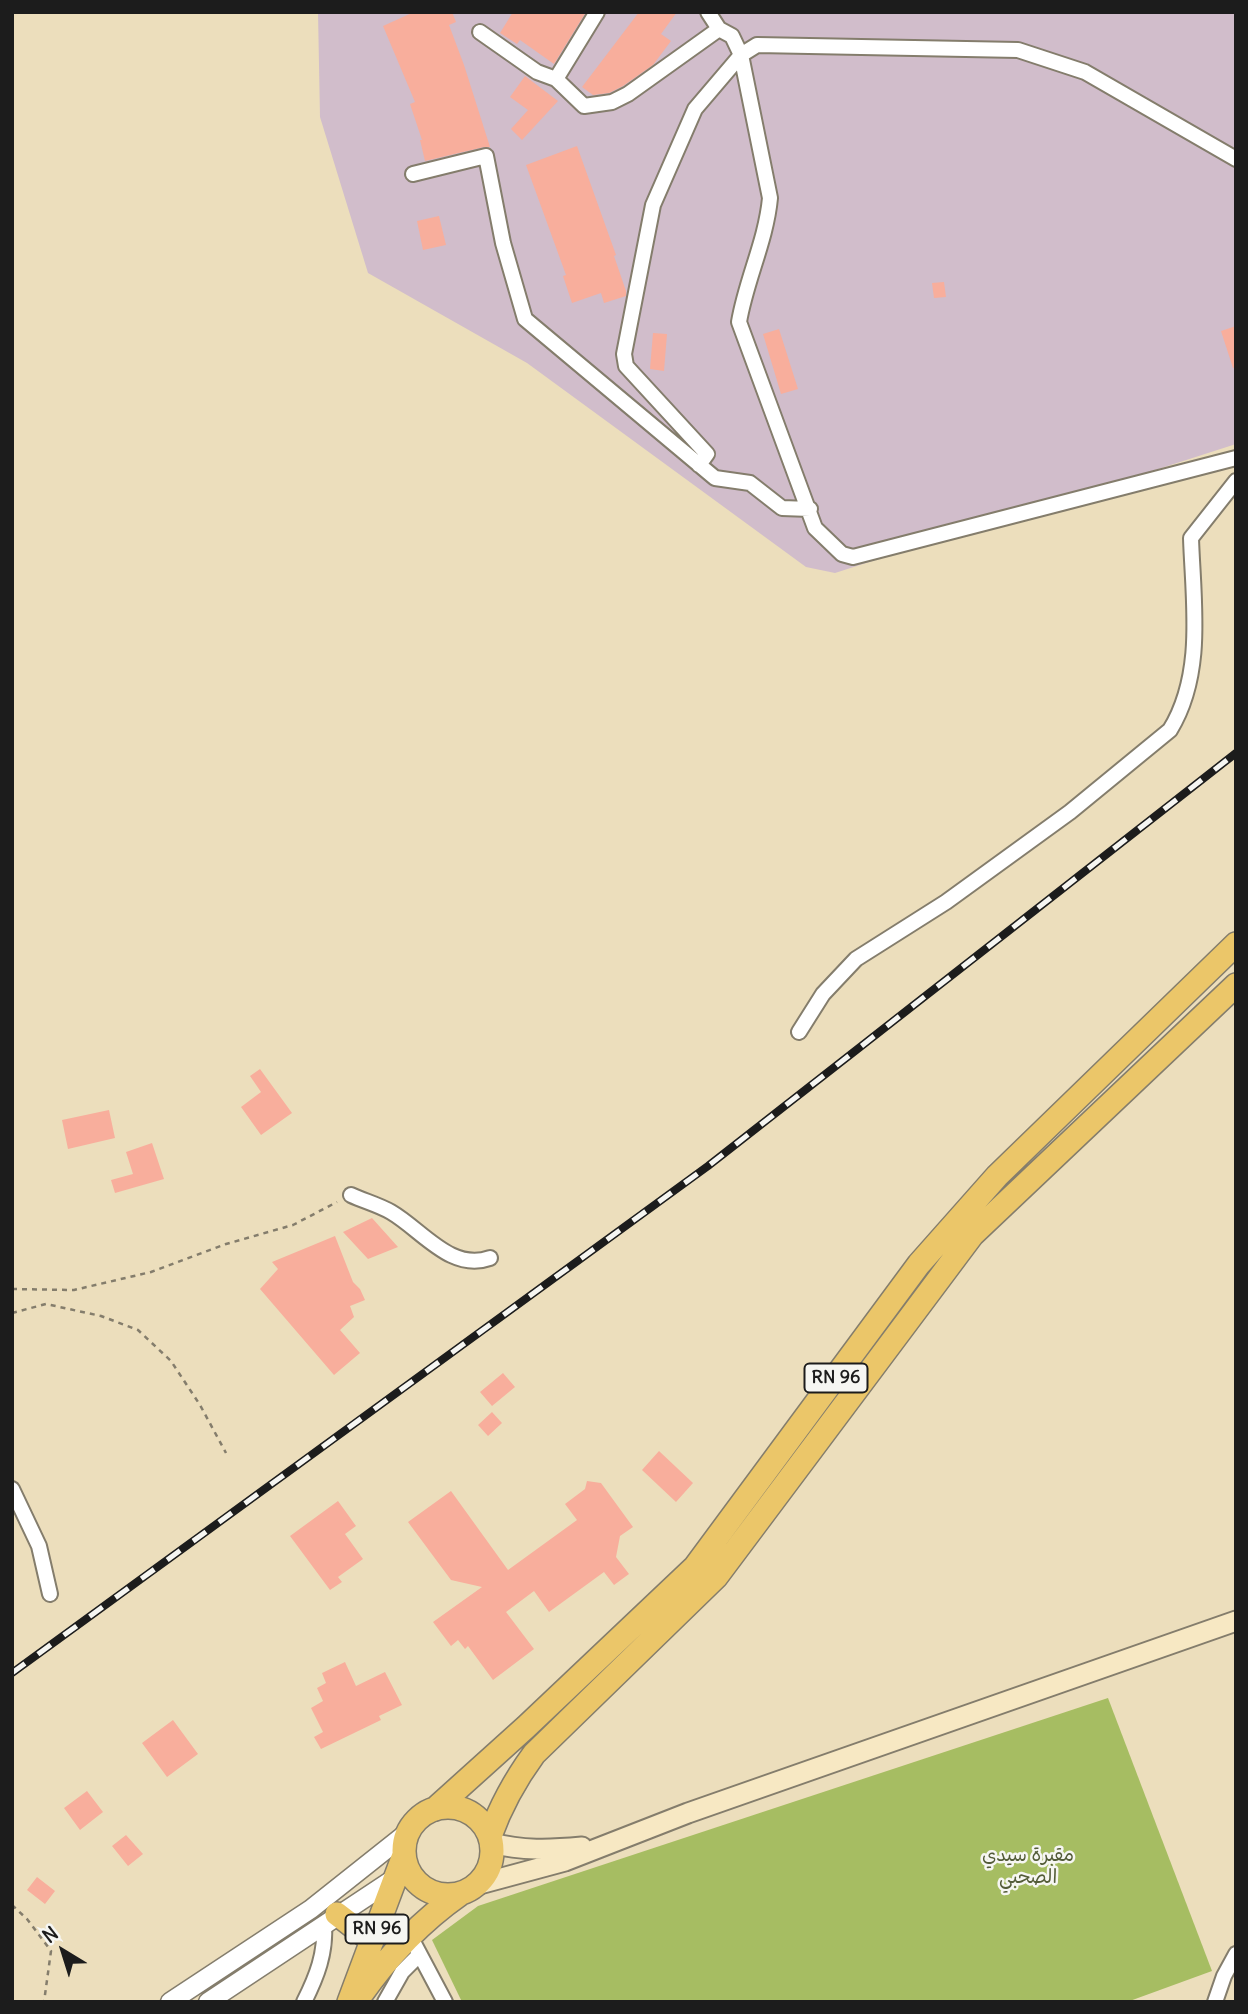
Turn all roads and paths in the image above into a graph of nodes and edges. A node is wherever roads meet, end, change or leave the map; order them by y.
1 (597, 12) edge
2 (708, 12) edge
3 (719, 29) junction
4 (481, 32) dead end
5 (741, 55) junction
6 (556, 79) junction
7 (1236, 159) edge
8 (413, 174) dead end
9 (1236, 458) edge
10 (699, 465) junction
11 (1236, 481) edge
12 (810, 509) junction
13 (1236, 944) edge
14 (1236, 985) edge
15 (799, 1032) dead end
16 (351, 1195) joint
17 (490, 1258) dead end
18 (12, 1289) edge
19 (12, 1313) edge
20 (226, 1453) dead end
21 (12, 1489) edge
22 (50, 1594) dead end
23 (1236, 1621) edge
24 (435, 1809) junction
25 (408, 1832) junction
26 (491, 1840) junction
27 (607, 1844) junction
28 (403, 1867) junction
29 (468, 1889) junction
30 (12, 1905) edge
31 (330, 1919) junction
32 (372, 1941) junction
33 (414, 1945) junction
34 (1236, 1954) edge
35 (44, 2002) edge
36 (170, 2002) edge
37 (208, 2002) edge
38 (303, 2002) edge
39 (349, 2002) edge
40 (356, 2002) edge
41 (384, 2002) edge
42 (444, 2002) edge
43 (1214, 2002) edge

1 - 6 street
2 - 3 street
3 - 5 street
3 - 6 street
4 - 6 street
5 - 7 street
5 - 10 street
5 - 12 street
8 - 10 street
9 - 12 street
10 - 12 street
11 - 15 street
13 - 24 main road, RN 96
14 - 26 main road, RN 96
16 - 17 street
16 - 18 path
19 - 20 path
21 - 22 street
23 - 27 main road
24 - 25 main road
24 - 26 main road
25 - 28 main road
25 - 36 street
26 - 27 main road
26 - 29 main road
27 - 29 main road
28 - 29 main road
28 - 31 street
28 - 32 main road, RN 96
29 - 33 main road, RN 96
30 - 35 path
31 - 32 main road
31 - 37 street
31 - 38 street
32 - 39 main road, RN 96
33 - 40 main road, RN 96
33 - 41 street
33 - 42 street
34 - 43 street

